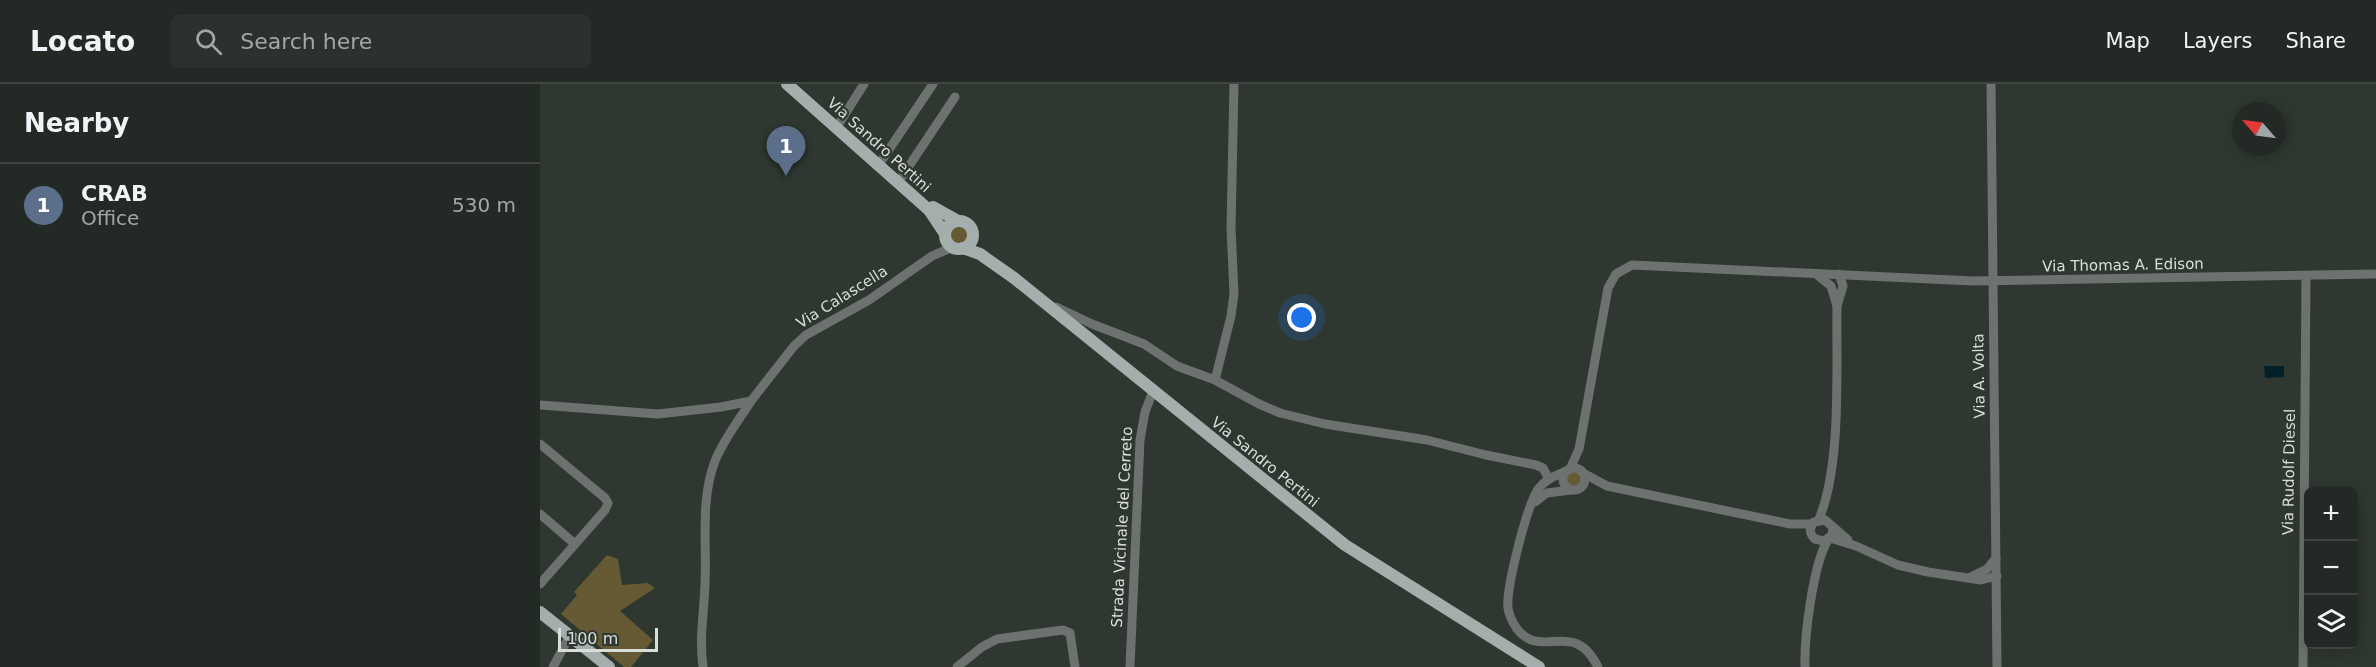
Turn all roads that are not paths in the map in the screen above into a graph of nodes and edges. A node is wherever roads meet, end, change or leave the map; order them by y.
1 (787, 84) edge
2 (798, 84) edge
3 (864, 84) edge
4 (933, 84) edge
5 (1234, 84) edge
6 (1991, 84) edge
7 (955, 97) dead end
8 (840, 122) junction
9 (882, 160) junction
10 (901, 178) junction
11 (958, 221) junction
12 (973, 237) junction
13 (952, 242) junction
14 (988, 259) junction
15 (1808, 273) junction
16 (1839, 273) junction
17 (2376, 274) edge
18 (1870, 275) junction
19 (2306, 276) junction
20 (1992, 281) junction
21 (1838, 291) junction
22 (1045, 303) junction
23 (1215, 380) junction
24 (1153, 391) junction
25 (751, 401) junction
26 (540, 405) edge
27 (540, 444) edge
28 (1580, 449) junction
29 (1568, 470) junction
30 (1583, 472) junction
31 (1549, 479) junction
32 (1607, 486) junction
33 (1582, 487) junction
34 (1571, 490) junction
35 (1826, 498) junction
36 (1528, 511) junction
37 (540, 514) edge
38 (1814, 529) junction
39 (1830, 532) junction
40 (575, 544) junction
41 (1996, 558) junction
42 (1819, 559) junction
43 (1997, 576) junction
44 (1981, 577) junction
45 (540, 584) edge
46 (1996, 594) junction
47 (540, 612) edge
48 (569, 637) junction
49 (1595, 664) edge
50 (553, 667) edge
51 (609, 667) edge
52 (703, 667) edge
53 (957, 667) edge
54 (1075, 667) edge
55 (1130, 667) edge
56 (1539, 667) edge
57 (1805, 667) edge
58 (1997, 667) edge
59 (2302, 667) edge

1 - 13 main road, Via Sandro Pertini
2 - 8 main road, Via Sandro Pertini
3 - 8 street
4 - 9 street
5 - 23 street
6 - 20 street, Via A. Volta
7 - 10 street
8 - 9 main road, Via Sandro Pertini
9 - 10 main road, Via Sandro Pertini
10 - 11 main road, Via Sandro Pertini
11 - 12 main road, Via Sandro Pertini
11 - 13 main road
12 - 13 main road
12 - 14 main road, Via Sandro Pertini
13 - 14 main road, Via Sandro Pertini
13 - 25 street, Via Calascella
14 - 22 main road, Via Sandro Pertini
15 - 16 street, Via Thomas A. Edison
15 - 21 street
15 - 28 street, Via Thomas A. Edison
16 - 18 street, Via Thomas A. Edison
16 - 21 street
17 - 19 street, Via Thomas A. Edison
18 - 20 street, Via Thomas A. Edison
18 - 21 street
19 - 20 street, Via Thomas A. Edison
19 - 59 street, Via Rudolf Diesel
20 - 41 street, Via A. Volta
21 - 35 street
22 - 23 street
22 - 24 main road, Via Sandro Pertini
23 - 31 street
24 - 55 street, Strada Vicinale del Cerreto
24 - 56 main road, Via Sandro Pertini
25 - 26 street
25 - 52 street, Via Calascella
27 - 40 street
28 - 29 street
28 - 30 street
29 - 30 street
29 - 31 street
29 - 34 street
30 - 32 street
30 - 33 street
31 - 36 street
32 - 33 street
32 - 38 street
33 - 34 street
34 - 36 street
35 - 38 street
35 - 39 street
36 - 49 street
37 - 40 street
38 - 39 street
38 - 39 street
38 - 42 street
39 - 42 street
39 - 44 street
40 - 45 street
41 - 43 street, Via A. Volta
41 - 44 street
42 - 57 street
43 - 44 street
43 - 46 street, Via A. Volta
44 - 46 street
46 - 58 street, Via A. Volta
47 - 48 main road
48 - 50 street
48 - 51 main road
53 - 54 street

